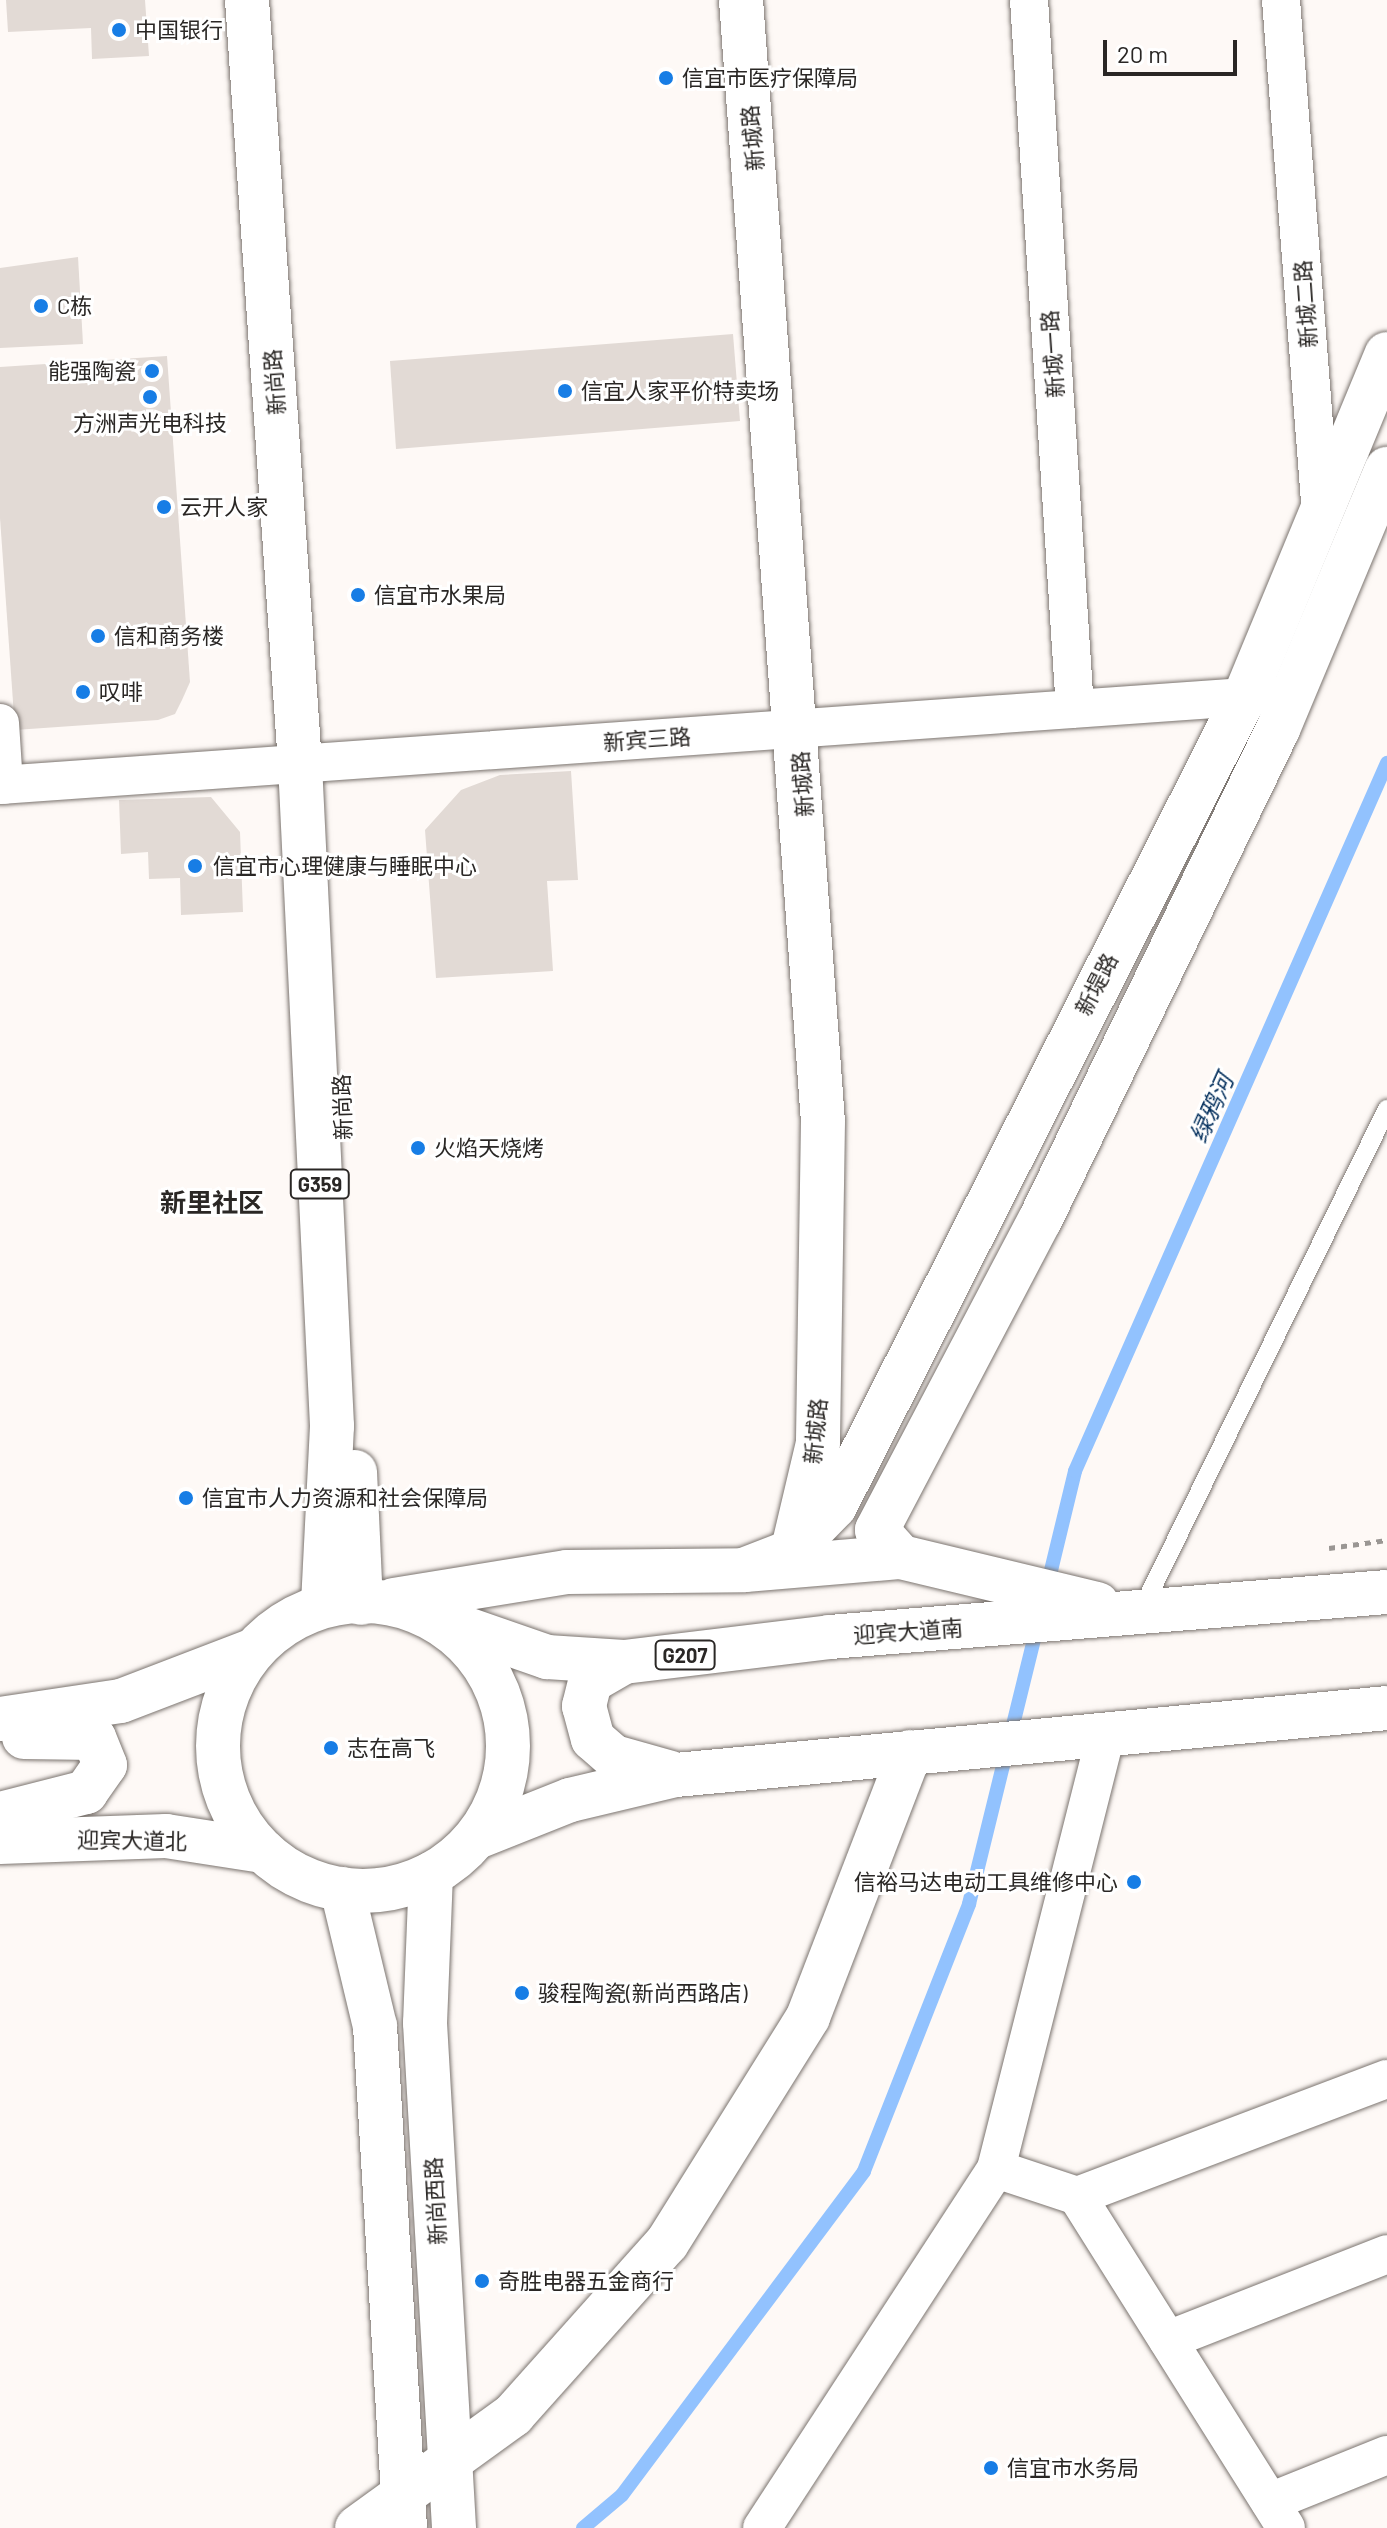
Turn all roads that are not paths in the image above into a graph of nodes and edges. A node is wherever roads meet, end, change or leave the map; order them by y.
1 (247, 0) edge
2 (741, 0) edge
3 (1029, 0) edge
4 (1281, 0) edge
5 (1387, 354) edge
6 (1387, 469) edge
7 (1321, 513) junction
8 (1328, 609) junction
9 (1293, 693) junction
10 (1245, 696) junction
11 (1075, 709) junction
12 (0, 723) edge
13 (799, 728) junction
14 (300, 764) junction
15 (2, 785) edge
16 (1387, 1109) edge
17 (790, 1559) junction
18 (920, 1562) junction
19 (1387, 1592) edge
20 (357, 1603) junction
21 (1126, 1615) junction
22 (435, 1618) junction
23 (251, 1651) junction
24 (624, 1662) junction
25 (1387, 1708) edge
26 (0, 1719) edge
27 (1098, 1735) junction
28 (0, 1736) edge
29 (928, 1751) junction
30 (676, 1775) junction
31 (0, 1814) edge
32 (477, 1837) junction
33 (0, 1842) edge
34 (263, 1851) junction
35 (431, 1874) junction
36 (342, 1889) junction
37 (1387, 2079) edge
38 (996, 2169) junction
39 (1077, 2196) junction
40 (1387, 2254) edge
41 (1168, 2340) junction
42 (1387, 2455) edge
43 (450, 2460) junction
44 (404, 2512) edge
45 (1278, 2515) edge
46 (454, 2523) edge
47 (357, 2528) edge
48 (762, 2528) edge

1 - 14 main road, 新尚路
2 - 13 main road, 新城路
3 - 11 street, 新城一路
4 - 7 street, 新城二路
5 - 7 main road, 新堤路
6 - 8 main road
7 - 8 street, 新城二路
7 - 10 main road, 新堤路
8 - 9 main road
9 - 10 street, 新宾三路
9 - 18 main road
10 - 11 street, 新宾三路
10 - 17 main road, 新堤路
11 - 13 street, 新宾三路
12 - 15 street
13 - 14 street, 新宾三路
13 - 17 main road, 新城路
14 - 15 street, 新宾三路
14 - 20 main road, 新尚路 / G359
16 - 21 lane
17 - 18 main road
17 - 20 main road
18 - 21 main road
19 - 21 main road, 迎宾大道南 / G207
20 - 22 main road, 迎宾大道南
20 - 23 main road
21 - 24 main road, 迎宾大道南 / G207
22 - 24 main road, 迎宾大道南 / G207
22 - 32 main road
23 - 26 main road
23 - 34 main road
24 - 30 main road
25 - 27 main road
27 - 29 main road
27 - 38 street
28 - 31 main road
29 - 30 main road
29 - 43 main road
30 - 32 main road
32 - 35 main road
33 - 34 main road, 迎宾大道北
34 - 36 main road
35 - 36 main road
35 - 43 main road, 新尚西路
36 - 44 main road
37 - 39 street
38 - 39 street
38 - 48 street
39 - 41 street
40 - 41 street
41 - 45 street
42 - 45 street
43 - 44 main road
43 - 46 main road, 新尚西路
44 - 47 main road

